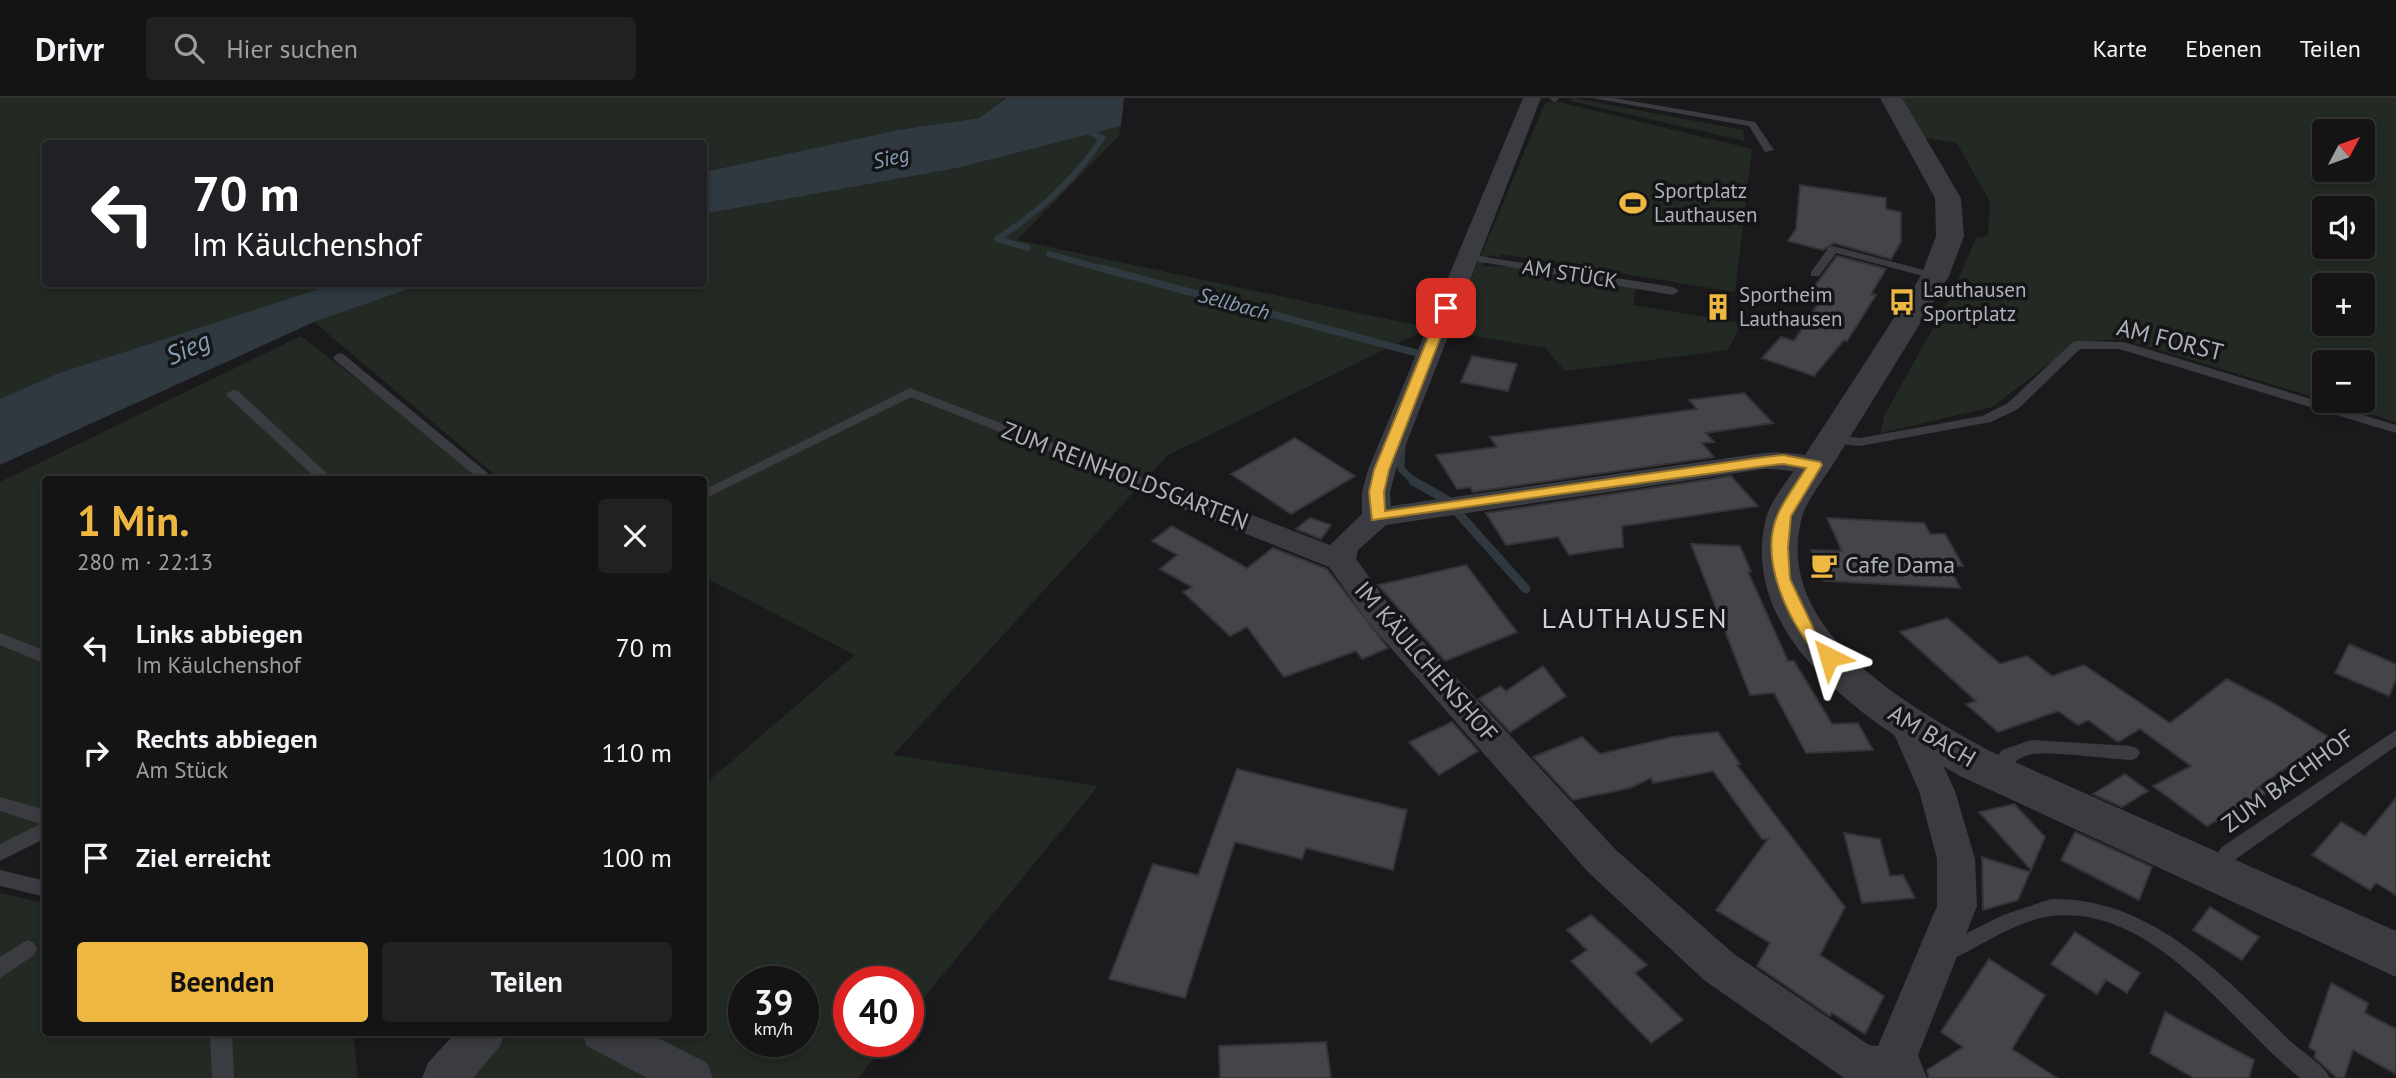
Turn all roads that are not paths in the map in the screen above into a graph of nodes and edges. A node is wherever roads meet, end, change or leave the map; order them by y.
1 (1597, 98) edge
2 (1891, 98) edge
3 (1547, 99) edge
4 (1769, 150) dead end
5 (1467, 257) junction
6 (1815, 274) dead end
7 (1935, 276) junction
8 (1673, 291) dead end
9 (339, 357) dead end
10 (233, 394) dead end
11 (2396, 429) edge
12 (1823, 452) junction
13 (323, 476) edge
14 (484, 476) edge
15 (1148, 485) joint
16 (707, 494) edge
17 (1377, 517) junction
18 (1340, 560) junction
19 (0, 639) edge
20 (42, 656) edge
21 (1909, 727) junction
22 (2396, 737) edge
23 (2131, 753) dead end
24 (1995, 772) junction
25 (0, 804) edge
26 (42, 817) edge
27 (42, 831) edge
28 (0, 853) edge
29 (2214, 872) junction
30 (0, 878) edge
31 (42, 888) edge
32 (27, 949) dead end
33 (2396, 955) edge
34 (1937, 957) junction
35 (0, 969) edge
36 (221, 1036) edge
37 (481, 1036) edge
38 (610, 1036) edge
39 (1899, 1075) edge
40 (223, 1078) edge
41 (444, 1078) edge
42 (691, 1078) edge
43 (2319, 1078) edge

1 - 4 lane
2 - 7 street, AM BACH
3 - 5 street
5 - 8 lane, AM STÜCK
5 - 17 street
6 - 7 lane
7 - 12 street, AM BACH
9 - 14 lane
10 - 13 lane
11 - 12 lane, AM FORST
12 - 17 street
12 - 21 street, AM BACH
15 - 16 lane, ZUM REINHOLDSGARTEN
15 - 18 street, ZUM REINHOLDSGARTEN
17 - 18 street, IM KÄULCHENSHOF
18 - 39 street, IM KÄULCHENSHOF
19 - 20 lane
21 - 24 street, AM BACH
21 - 34 street
22 - 29 lane, ZUM BACHHOF
23 - 24 lane
24 - 29 street, AM BACH
25 - 26 lane
27 - 28 lane
29 - 33 street, AM BACH
30 - 31 lane
32 - 35 lane
34 - 39 street
34 - 43 lane
36 - 40 lane
37 - 41 street
38 - 42 street

